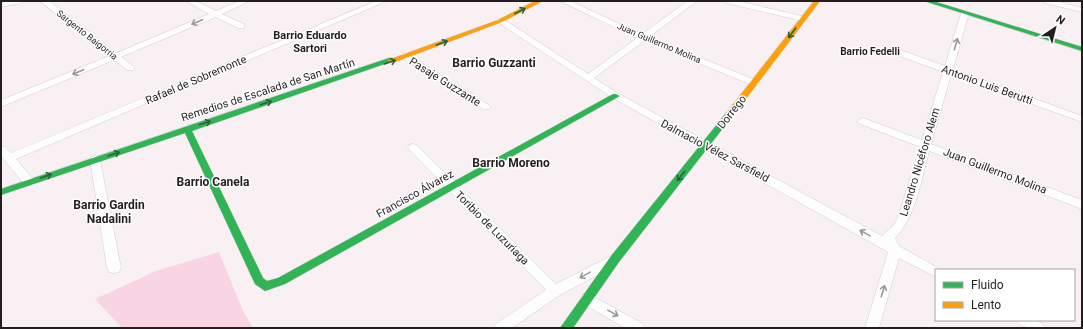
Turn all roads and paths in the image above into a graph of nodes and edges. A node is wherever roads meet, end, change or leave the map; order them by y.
1 (19, 1) edge
2 (44, 1) edge
3 (190, 1) edge
4 (246, 1) edge
5 (383, 1) edge
6 (540, 1) edge
7 (564, 1) edge
8 (693, 1) edge
9 (729, 1) edge
10 (817, 1) edge
11 (927, 1) edge
12 (1048, 1) edge
13 (1, 5) edge
14 (1082, 10) edge
15 (965, 13) junction
16 (216, 14) junction
17 (803, 19) junction
18 (500, 21) junction
19 (241, 26) dead end
20 (644, 38) junction
21 (892, 50) dead end
22 (1082, 50) edge
23 (115, 56) junction
24 (405, 56) junction
25 (130, 68) dead end
26 (948, 70) junction
27 (588, 78) junction
28 (755, 83) junction
29 (616, 96) junction
30 (1, 104) edge
31 (486, 107) dead end
32 (1082, 119) edge
33 (862, 121) dead end
34 (187, 130) junction
35 (926, 144) junction
36 (706, 146) junction
37 (413, 147) dead end
38 (1, 149) edge
39 (9, 158) junction
40 (95, 160) junction
41 (29, 182) junction
42 (452, 187) junction
43 (1, 192) edge
44 (1082, 205) edge
45 (895, 250) junction
46 (615, 259) junction
47 (114, 268) dead end
48 (935, 271) edge
49 (555, 291) junction
50 (587, 299) junction
51 (1025, 321) edge
52 (500, 328) edge
53 (566, 328) edge
54 (638, 328) edge
55 (872, 328) edge
56 (1038, 328) edge

1 - 13 street
2 - 23 street, Sargento Baigorria
3 - 16 street
4 - 16 street
5 - 39 street, Rafael de Sobremonte
18 -> 6 street, Remedios de Escalada de San Martín
7 - 20 street, Juan Guillermo Molina
8 - 20 street
9 - 17 street
10 - 17 street, Dorrego
11 - 15 street
12 - 14 street
15 - 22 street
26 -> 15 street, Leandro Nicéforo Alem
16 - 19 street
16 -> 23 street
17 -> 28 street, Dorrego
24 -> 18 street, Remedios de Escalada de San Martín
18 - 27 street, Dalmacio Vélez Sarsfield
20 - 27 street
20 - 28 street, Juan Guillermo Molina
21 - 26 street, Antonio Luis Berutti
23 - 25 street, Sargento Baigorria
23 -> 30 street
24 - 31 street, Pasaje Guzzante
34 -> 24 street, Remedios de Escalada de San Martín
26 - 32 street, Antonio Luis Berutti
26 - 35 street, Leandro Nicéforo Alem
27 - 29 street, Dalmacio Vélez Sarsfield
28 - 36 street, Dorrego
29 - 36 street, Dalmacio Vélez Sarsfield
29 - 42 street, Francisco Álvarez
33 - 35 street, Juan Guillermo Molina
40 -> 34 street, Remedios de Escalada de San Martín
34 - 42 street, Francisco Álvarez
35 - 44 street, Juan Guillermo Molina
35 - 45 street, Leandro Nicéforo Alem
45 -> 36 street, Dalmacio Vélez Sarsfield
36 -> 46 street, Dorrego
37 - 42 street, Toribio de Luzuriaga
38 - 39 street
39 - 41 street
41 -> 40 street, Remedios de Escalada de San Martín
40 - 47 street
41 - 43 street, Remedios de Escalada de San Martín
42 - 49 street, Toribio de Luzuriaga
45 - 48 street, Dalmacio Vélez Sarsfield
55 -> 45 street, Leandro Nicéforo Alem
46 -> 49 street, Dorrego
46 - 50 street, Dorrego
49 - 52 street, Dorrego
50 - 53 street, Dorrego
50 -> 54 street
51 - 56 street

